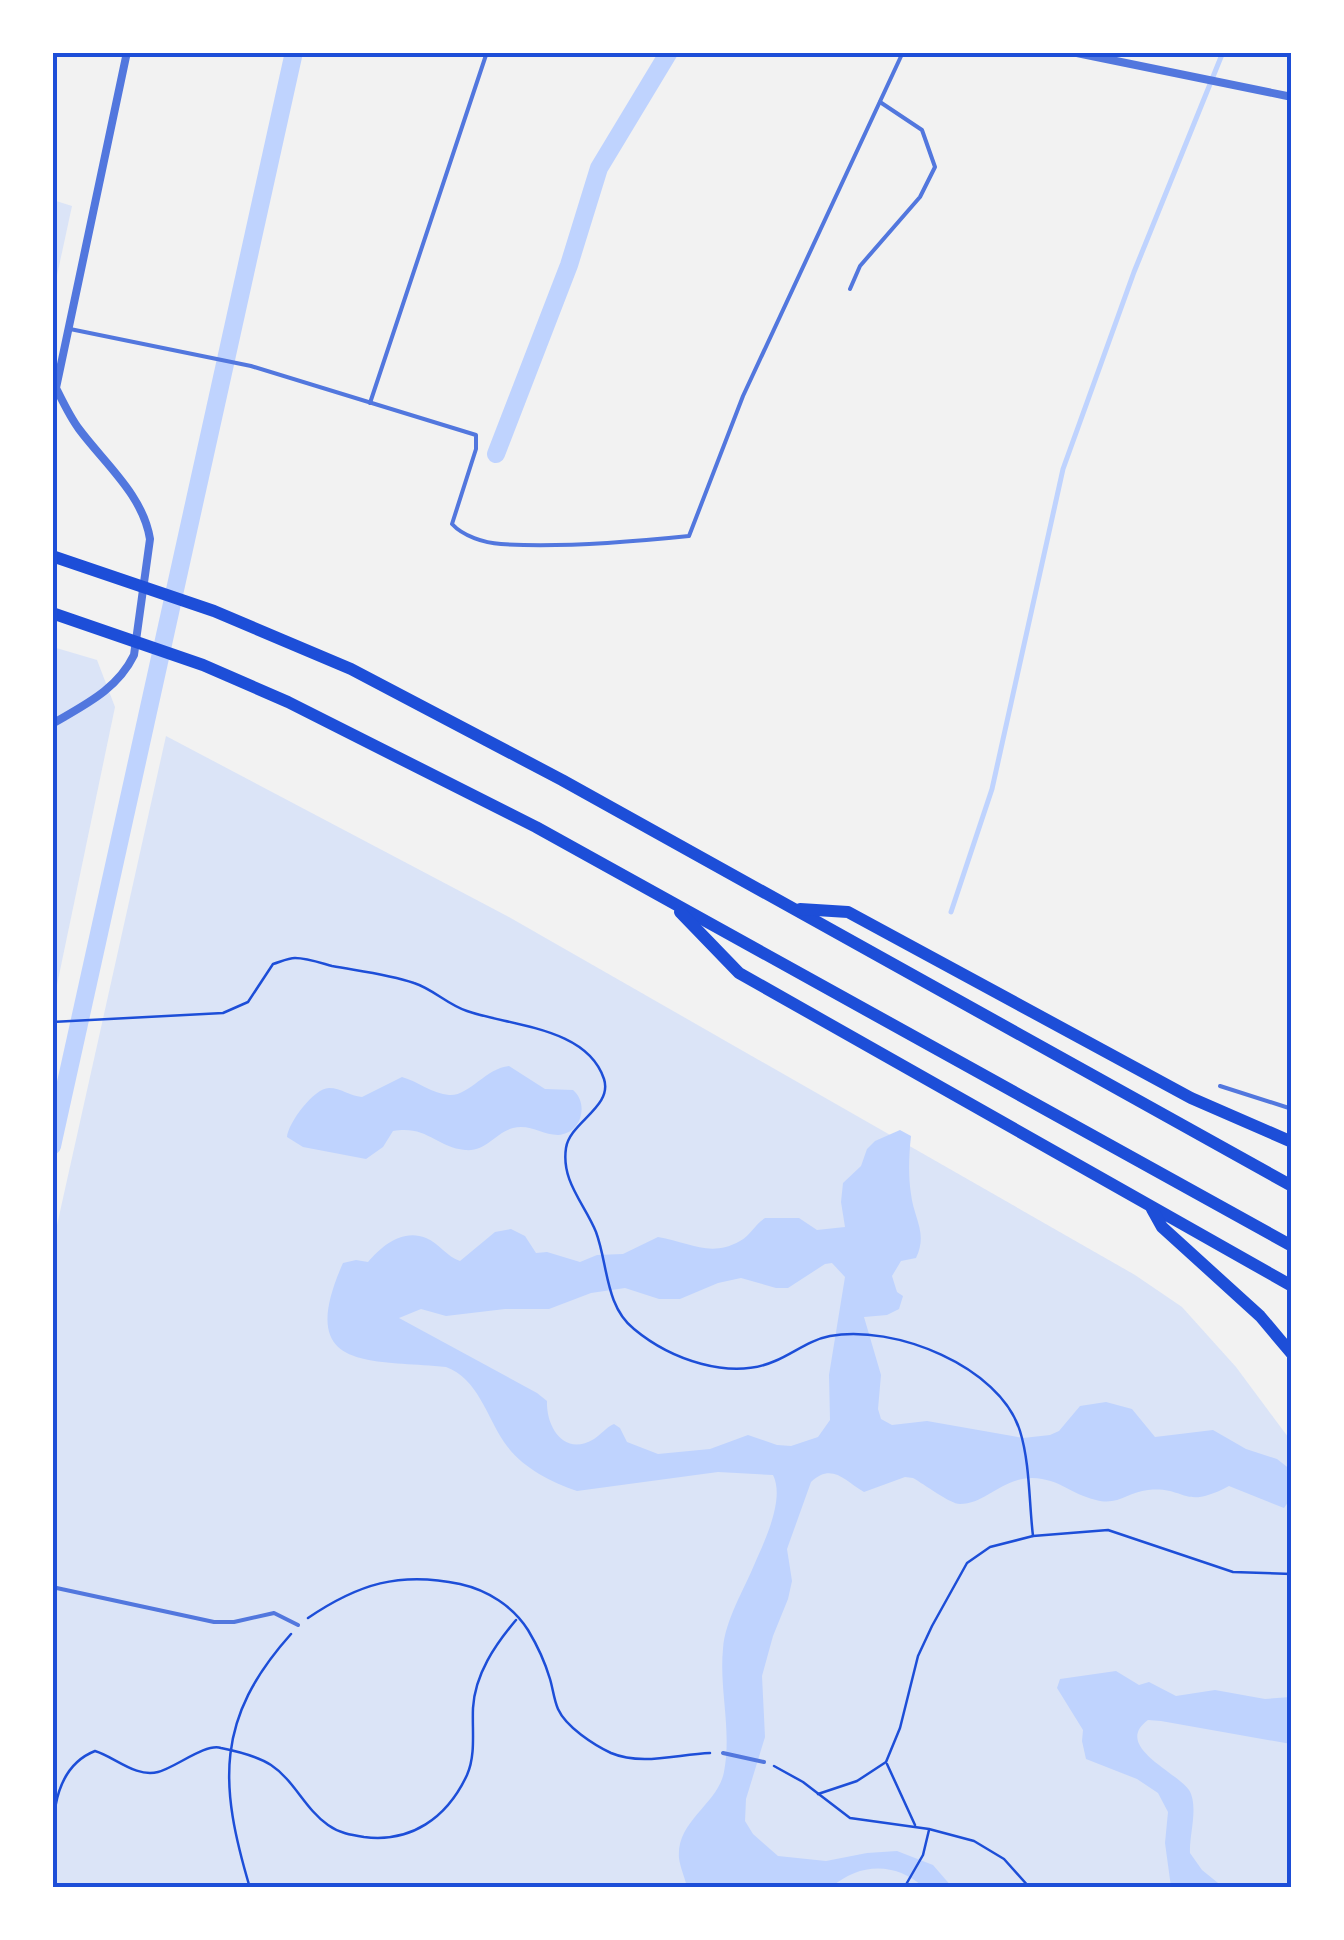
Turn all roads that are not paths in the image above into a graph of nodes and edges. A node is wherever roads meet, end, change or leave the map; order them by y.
1 (127, 52) edge
2 (488, 52) edge
3 (903, 52) edge
4 (1072, 52) edge
5 (1292, 97) edge
6 (880, 102) junction
7 (850, 289) dead end
8 (67, 328) junction
9 (370, 403) junction
10 (52, 556) edge
11 (52, 613) edge
12 (52, 724) edge
13 (668, 900) junction
14 (792, 908) junction
15 (1220, 1086) dead end
16 (1292, 1109) edge
17 (1292, 1142) edge
18 (1292, 1186) edge
19 (1151, 1207) junction
20 (1292, 1246) edge
21 (1292, 1286) edge
22 (1292, 1354) edge
23 (52, 1587) edge
24 (298, 1626) road end
25 (723, 1753) road end
26 (764, 1762) road end

1 - 8 street
2 - 9 lane
3 - 6 lane
4 - 5 street
6 - 7 lane
6 - 9 lane
8 - 9 lane
8 - 12 street
10 - 14 highway
11 - 13 highway
13 - 19 highway
13 - 20 highway
14 - 17 highway
14 - 18 highway
15 - 16 lane
19 - 21 highway
19 - 22 highway
23 - 24 lane
25 - 26 lane

